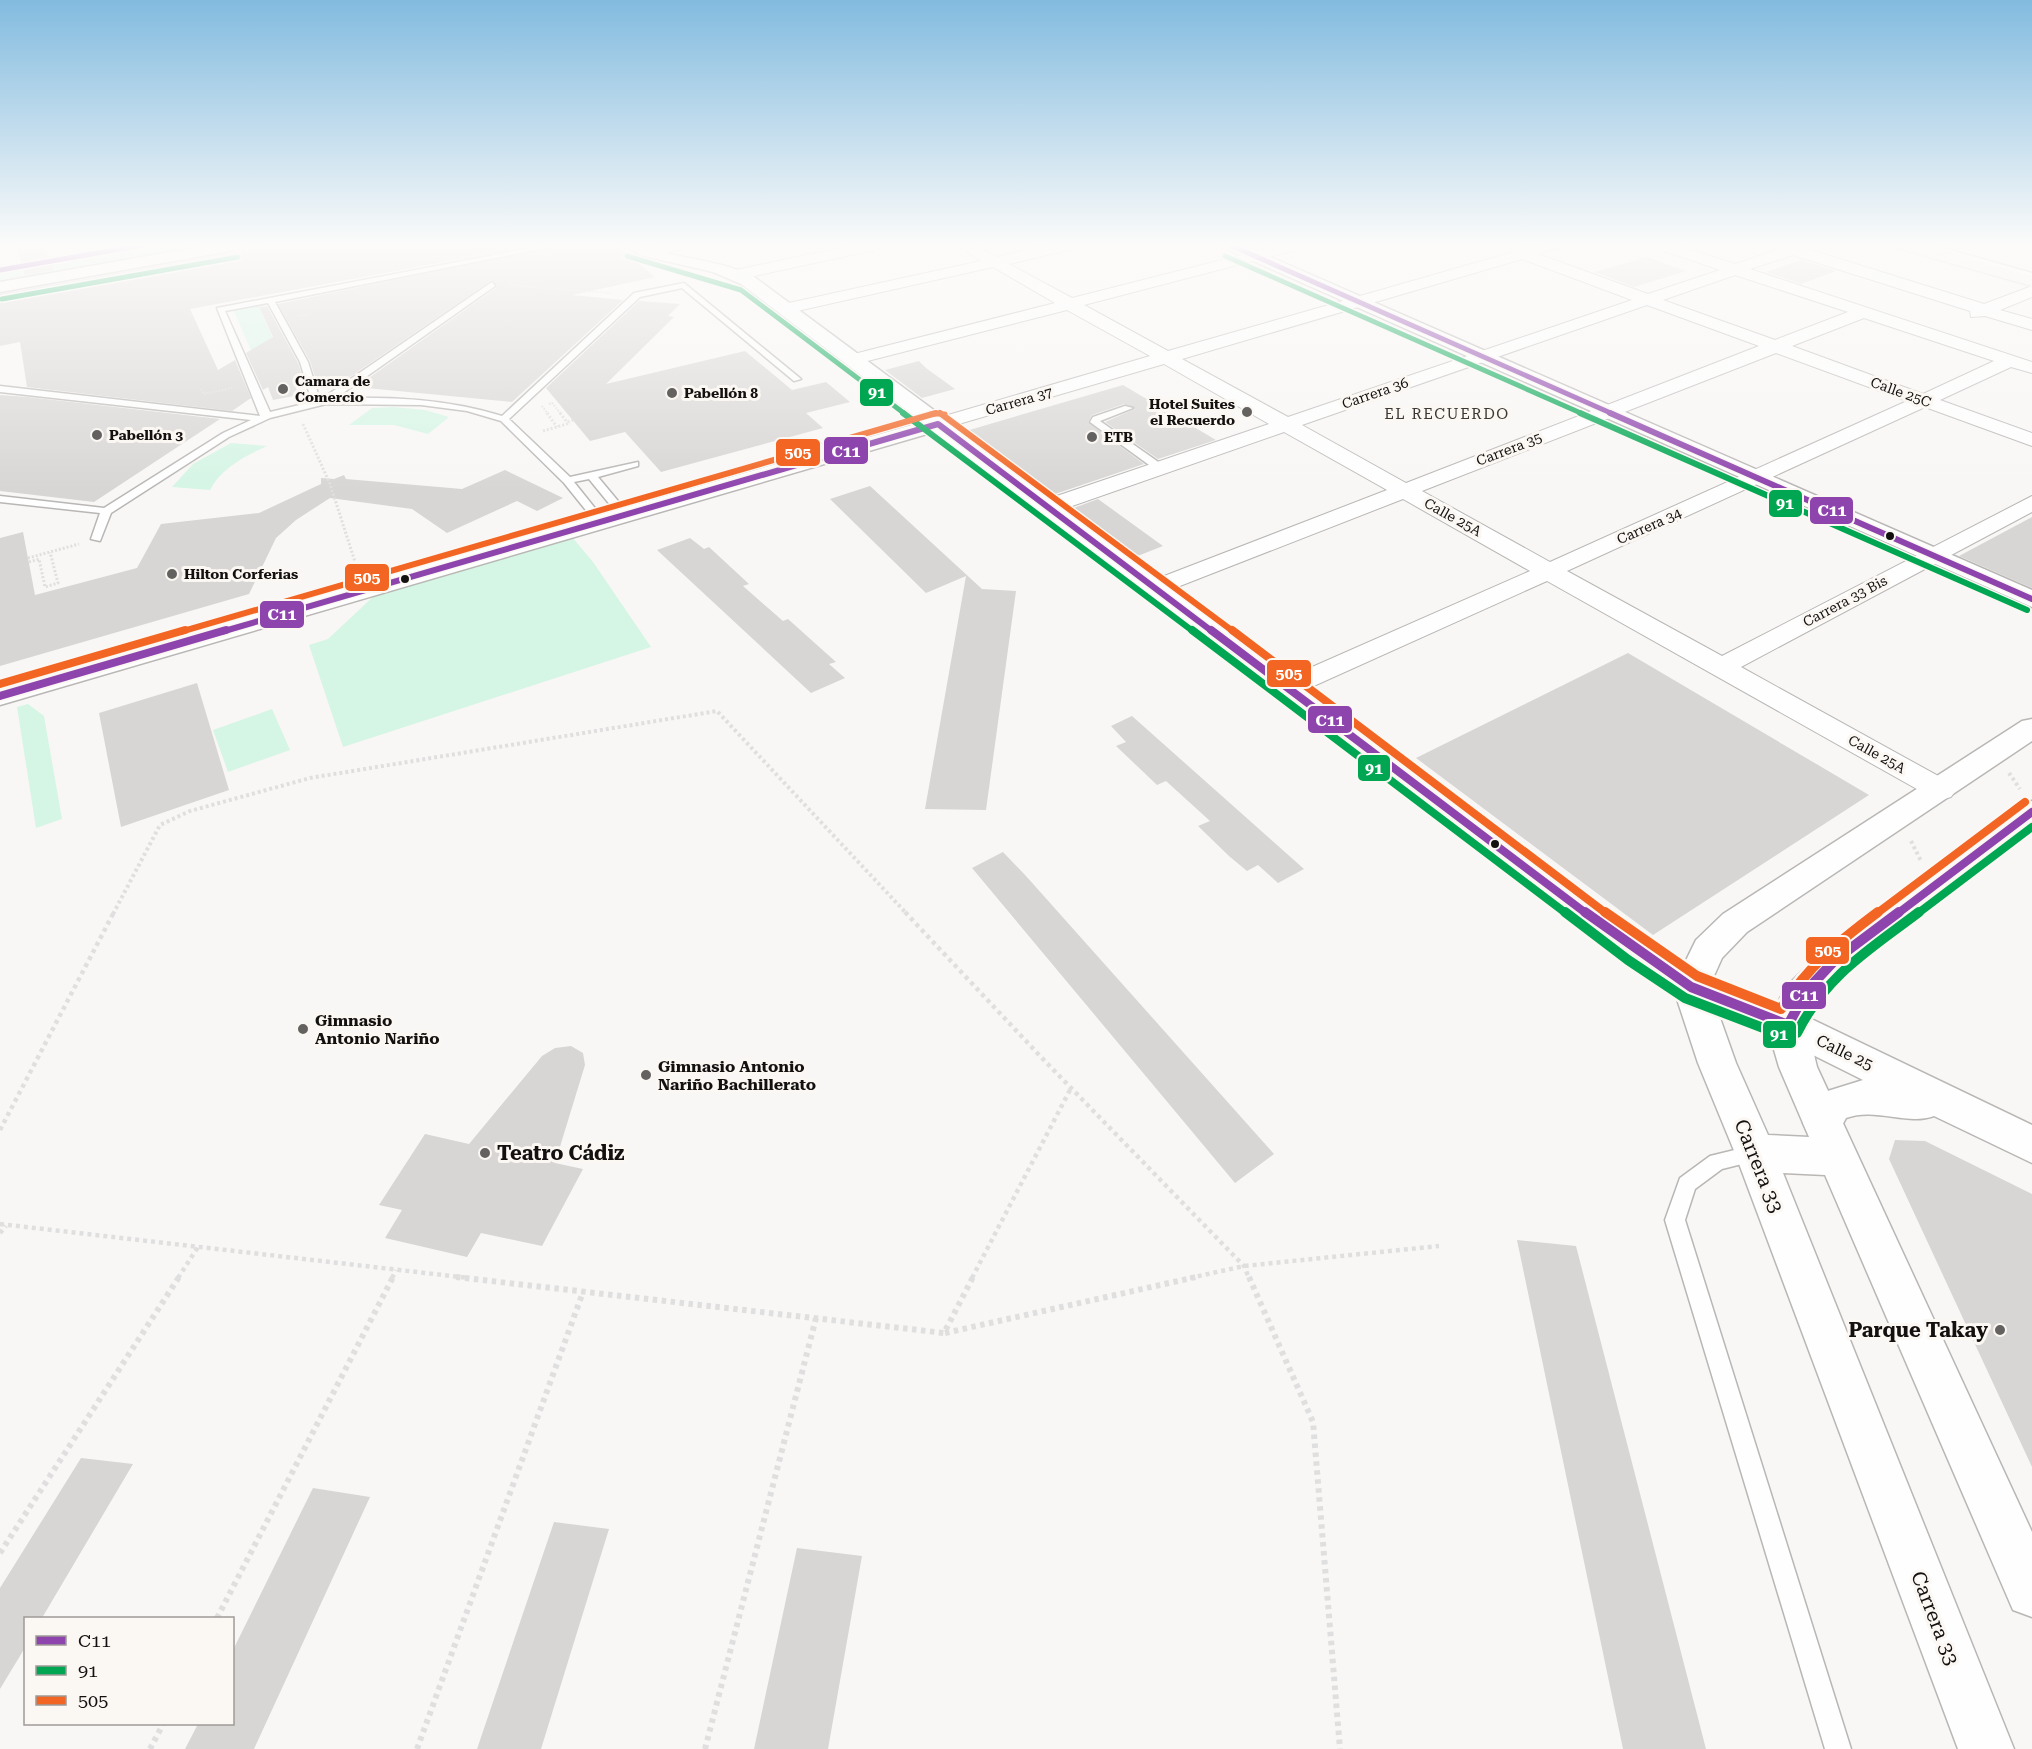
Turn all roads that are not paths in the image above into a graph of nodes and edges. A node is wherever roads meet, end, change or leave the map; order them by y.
1 (227, 327) edge
2 (285, 327) edge
3 (430, 327) edge
4 (603, 327) edge
5 (734, 327) edge
6 (807, 327) edge
7 (981, 327) edge
8 (1110, 327) edge
9 (1273, 327) edge
10 (1415, 327) edge
11 (1568, 327) edge
12 (1720, 327) edge
13 (1825, 327) edge
14 (1907, 327) edge
15 (1942, 327) edge
16 (1926, 333) junction
17 (1774, 346) junction
18 (1482, 356) junction
19 (1167, 357) junction
20 (852, 360) junction
21 (2009, 360) junction
22 (2032, 368) edge
23 (797, 379) dead end
24 (0, 389) edge
25 (1923, 400) junction
26 (321, 402) junction
27 (1128, 408) dead end
28 (1606, 411) junction
29 (264, 417) junction
30 (504, 419) junction
31 (938, 424) junction
32 (1286, 424) junction
33 (2032, 440) edge
34 (634, 464) dead end
35 (1160, 468) junction
36 (591, 475) junction
37 (1757, 478) junction
38 (568, 481) junction
39 (1404, 490) junction
40 (0, 499) edge
41 (2032, 502) edge
42 (1047, 507) junction
43 (106, 511) junction
44 (613, 519) junction
45 (96, 539) road end
46 (1932, 555) junction
47 (1549, 571) junction
48 (1154, 588) junction
49 (2032, 600) edge
50 (1721, 667) junction
51 (1287, 688) junction
52 (0, 696) edge
53 (2032, 728) edge
54 (1941, 790) junction
55 (2029, 805) edge
56 (1691, 987) junction
57 (1788, 1025) junction
58 (1963, 1111) junction
59 (1830, 1140) junction
60 (2032, 1145) edge
61 (1755, 1153) junction
62 (2032, 1591) edge
63 (1838, 1749) edge
64 (1986, 1749) edge

1 - 29 lane
2 - 26 lane
3 - 26 lane
4 - 30 lane
5 - 23 lane
6 - 20 street, Calle 25
7 - 20 street
8 - 19 street, Calle 25A
9 - 19 street, Carrera 37
10 - 18 street
11 - 18 street, Carrera 36
12 - 17 street, Calle 25C
13 - 17 street, Carrera 35
14 - 16 street
15 - 16 street
16 - 21 street
17 - 25 street, Calle 25C
17 - 28 street, Carrera 35
18 - 28 street
18 - 32 street, Carrera 36
19 - 31 street, Carrera 37
19 - 32 street, Calle 25A
20 - 31 street, Calle 25
21 - 22 street
21 - 25 street, Carrera 34
24 - 29 lane
25 - 33 street, Calle 25C
25 - 37 street, Carrera 34
26 - 29 lane
26 - 30 lane
27 - 35 lane
28 - 37 street
28 - 39 street, Carrera 35
29 - 43 lane
30 - 38 lane
31 - 42 street, Calle 25
31 - 44 street, Carrera 37
32 - 35 street, Carrera 36
32 - 39 street, Calle 25A
34 - 36 lane
35 - 42 street, Carrera 36
36 - 38 lane
36 - 44 lane
37 - 46 street
37 - 47 street, Carrera 34
38 - 44 lane
39 - 47 street, Calle 25A
39 - 48 street, Carrera 35
40 - 43 lane
41 - 46 street, Carrera 33 Bis
42 - 48 street, Calle 25
43 - 45 lane
44 - 52 street, Carrera 37
46 - 49 street
46 - 50 street, Carrera 33 Bis
47 - 50 street, Calle 25A
47 - 51 street, Carrera 34
48 - 51 street, Calle 25
50 - 54 street, Calle 25A
51 - 56 street, Calle 25
53 - 54 street
54 - 56 street
55 - 57 street
56 - 57 street, Calle 25
56 - 61 street, Carrera 33
57 - 58 street, Calle 25
57 - 59 street
58 - 59 street
58 - 60 street, Calle 25
59 - 61 street
59 - 62 street
61 - 63 lane
61 - 64 street, Carrera 33

